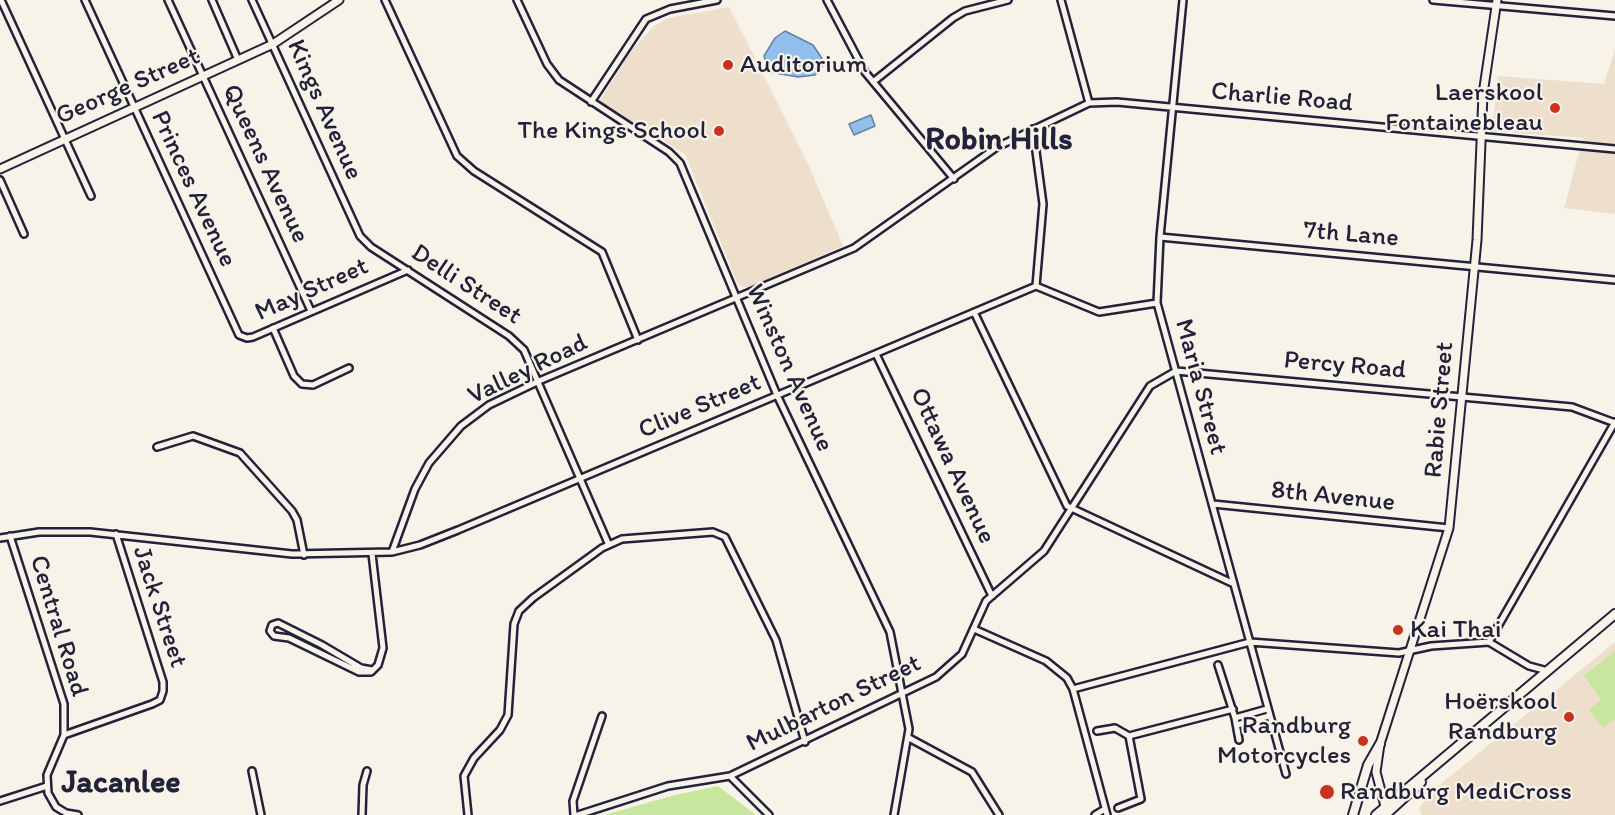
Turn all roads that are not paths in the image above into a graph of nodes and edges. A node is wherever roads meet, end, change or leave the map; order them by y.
1 (1, 0) edge
2 (85, 0) edge
3 (168, 0) edge
4 (212, 0) edge
5 (252, 0) edge
6 (339, 0) edge
7 (385, 0) edge
8 (517, 0) edge
9 (717, 0) edge
10 (827, 0) edge
11 (1008, 0) edge
12 (1061, 0) edge
13 (1183, 0) edge
14 (1433, 0) edge
15 (1497, 3) edge
16 (1615, 16) edge
17 (273, 44) junction
18 (238, 60) junction
19 (203, 76) junction
20 (873, 82) junction
21 (591, 102) junction
22 (1089, 103) junction
23 (1173, 107) junction
24 (134, 109) junction
25 (1033, 129) junction
26 (1480, 136) junction
27 (65, 139) junction
28 (1615, 149) edge
29 (0, 169) edge
30 (954, 179) junction
31 (0, 180) edge
32 (91, 196) dead end
33 (24, 234) dead end
34 (360, 236) joint
35 (1160, 237) junction
36 (1474, 266) junction
37 (408, 270) junction
38 (1615, 280) edge
39 (1036, 286) junction
40 (737, 298) junction
41 (1157, 303) junction
42 (311, 311) junction
43 (974, 312) junction
44 (235, 328) joint
45 (273, 328) junction
46 (638, 340) junction
47 (876, 354) junction
48 (349, 368) dead end
49 (1176, 371) junction
50 (539, 381) junction
51 (777, 395) junction
52 (1462, 396) junction
53 (1615, 423) edge
54 (157, 447) dead end
55 (580, 478) junction
56 (1212, 504) junction
57 (1071, 509) junction
58 (1449, 528) junction
59 (116, 534) junction
60 (10, 536) junction
61 (0, 538) edge
62 (608, 543) junction
63 (392, 552) junction
64 (372, 554) junction
65 (304, 555) junction
66 (1234, 584) junction
67 (992, 596) junction
68 (1615, 615) edge
69 (1615, 620) edge
70 (974, 629) junction
71 (1250, 642) junction
72 (1489, 642) junction
73 (1410, 651) junction
74 (1218, 665) dead end
75 (1529, 666) junction
76 (372, 670) junction
77 (1548, 671) junction
78 (1534, 683) junction
79 (1073, 689) junction
80 (904, 694) junction
81 (1233, 709) junction
82 (1267, 709) junction
83 (602, 716) dead end
84 (1269, 716) junction
85 (1235, 718) junction
86 (1237, 725) junction
87 (1097, 731) dead end
88 (64, 735) junction
89 (1129, 736) junction
90 (909, 738) junction
91 (1239, 740) dead end
92 (805, 742) junction
93 (1380, 744) junction
94 (252, 771) dead end
95 (367, 771) dead end
96 (1286, 774) dead end
97 (730, 776) junction
98 (47, 786) junction
99 (0, 801) edge
100 (1118, 808) dead end
101 (1106, 812) edge
102 (1385, 812) edge
103 (78, 815) edge
104 (261, 815) edge
105 (362, 815) edge
106 (468, 815) edge
107 (576, 815) edge
108 (769, 815) edge
109 (894, 815) edge
110 (999, 815) edge
111 (1095, 815) edge
112 (1353, 815) edge
113 (1376, 815) edge

1 - 27 street
2 - 24 street, Princes Avenue
3 - 19 street, Queens Avenue
4 - 18 street
5 - 17 street, Kings Avenue
6 - 17 street, George Street
7 - 46 street
8 - 21 street, Winston Avenue
9 - 21 street
10 - 20 street
11 - 20 street
12 - 22 street
13 - 23 street, Maria Street
14 - 15 street
15 - 16 street
15 - 26 street, Rabie Street
17 - 18 street, George Street
17 - 34 street, Kings Avenue
18 - 19 street, George Street
19 - 24 street, George Street
19 - 42 street, Queens Avenue
20 - 30 street
21 - 40 street, Winston Avenue
22 - 23 street, Charlie Road
22 - 25 street, Valley Road
23 - 26 street, Charlie Road
23 - 35 street, Maria Street
24 - 27 street, George Street
24 - 44 street, Princes Avenue
25 - 30 street, Valley Road
25 - 39 street
26 - 28 street, Charlie Road
26 - 36 street, Rabie Street
27 - 29 street, George Street
27 - 32 street
30 - 40 street, Valley Road
31 - 33 street
34 - 37 street, Delli Street
35 - 36 street, 7th Lane
35 - 41 street, Maria Street
36 - 38 street, 7th Lane
36 - 52 street, Rabie Street
37 - 42 street, May Street
37 - 50 street, Delli Street
39 - 41 street
39 - 43 street, Clive Street
40 - 46 street, Valley Road
40 - 51 street, Winston Avenue
41 - 49 street, Maria Street
42 - 45 street, May Street
43 - 47 street, Clive Street
43 - 57 street
44 - 45 street, May Street
45 - 48 street
46 - 50 street, Valley Road
47 - 51 street, Clive Street
47 - 67 street, Ottawa Avenue
49 - 52 street, Percy Road
49 - 56 street, Maria Street
49 - 57 street, Mulbarton Street
50 - 55 street, Delli Street
50 - 63 street, Valley Road
51 - 55 street, Clive Street
51 - 80 street, Winston Avenue
52 - 53 street, Percy Road
52 - 58 street, Rabie Street
53 - 72 street
54 - 65 street
55 - 62 street, Delli Street
55 - 63 street, Clive Street
56 - 58 street, 8th Avenue
56 - 66 street, Maria Street
57 - 66 street
57 - 67 street, Mulbarton Street
58 - 73 street, Rabie Street
59 - 60 street
59 - 65 street
59 - 88 street, Jack Street
60 - 61 street
60 - 88 street, Central Road
62 - 92 street
62 - 106 street
63 - 64 street
64 - 65 street
64 - 76 street
66 - 71 street, Maria Street
67 - 70 street, Mulbarton Street
68 - 77 main road
69 - 102 main road
70 - 79 street
70 - 80 street, Mulbarton Street
71 - 73 street
71 - 79 street
71 - 82 street, Maria Street
72 - 73 street
72 - 75 street
73 - 93 street, Rabie Street
74 - 81 street
75 - 77 street
75 - 78 street
76 - 76 street
77 - 78 main road
78 - 102 main road
79 - 101 street
80 - 90 street, Winston Avenue
80 - 92 street, Mulbarton Street
81 - 85 street
81 - 89 street
82 - 84 street, Maria Street
82 - 85 street
83 - 107 street
84 - 86 street
84 - 96 street, Maria Street
85 - 86 street
86 - 91 street
87 - 89 street
88 - 98 street, Central Road
89 - 100 street
90 - 109 street, Winston Avenue
90 - 110 street
92 - 97 street, Mulbarton Street
93 - 102 street, Rabie Street
93 - 112 main road
94 - 104 street
95 - 105 street
97 - 107 street, Mulbarton Street
97 - 108 street
98 - 99 street
98 - 103 street
101 - 111 street
102 - 113 main road

